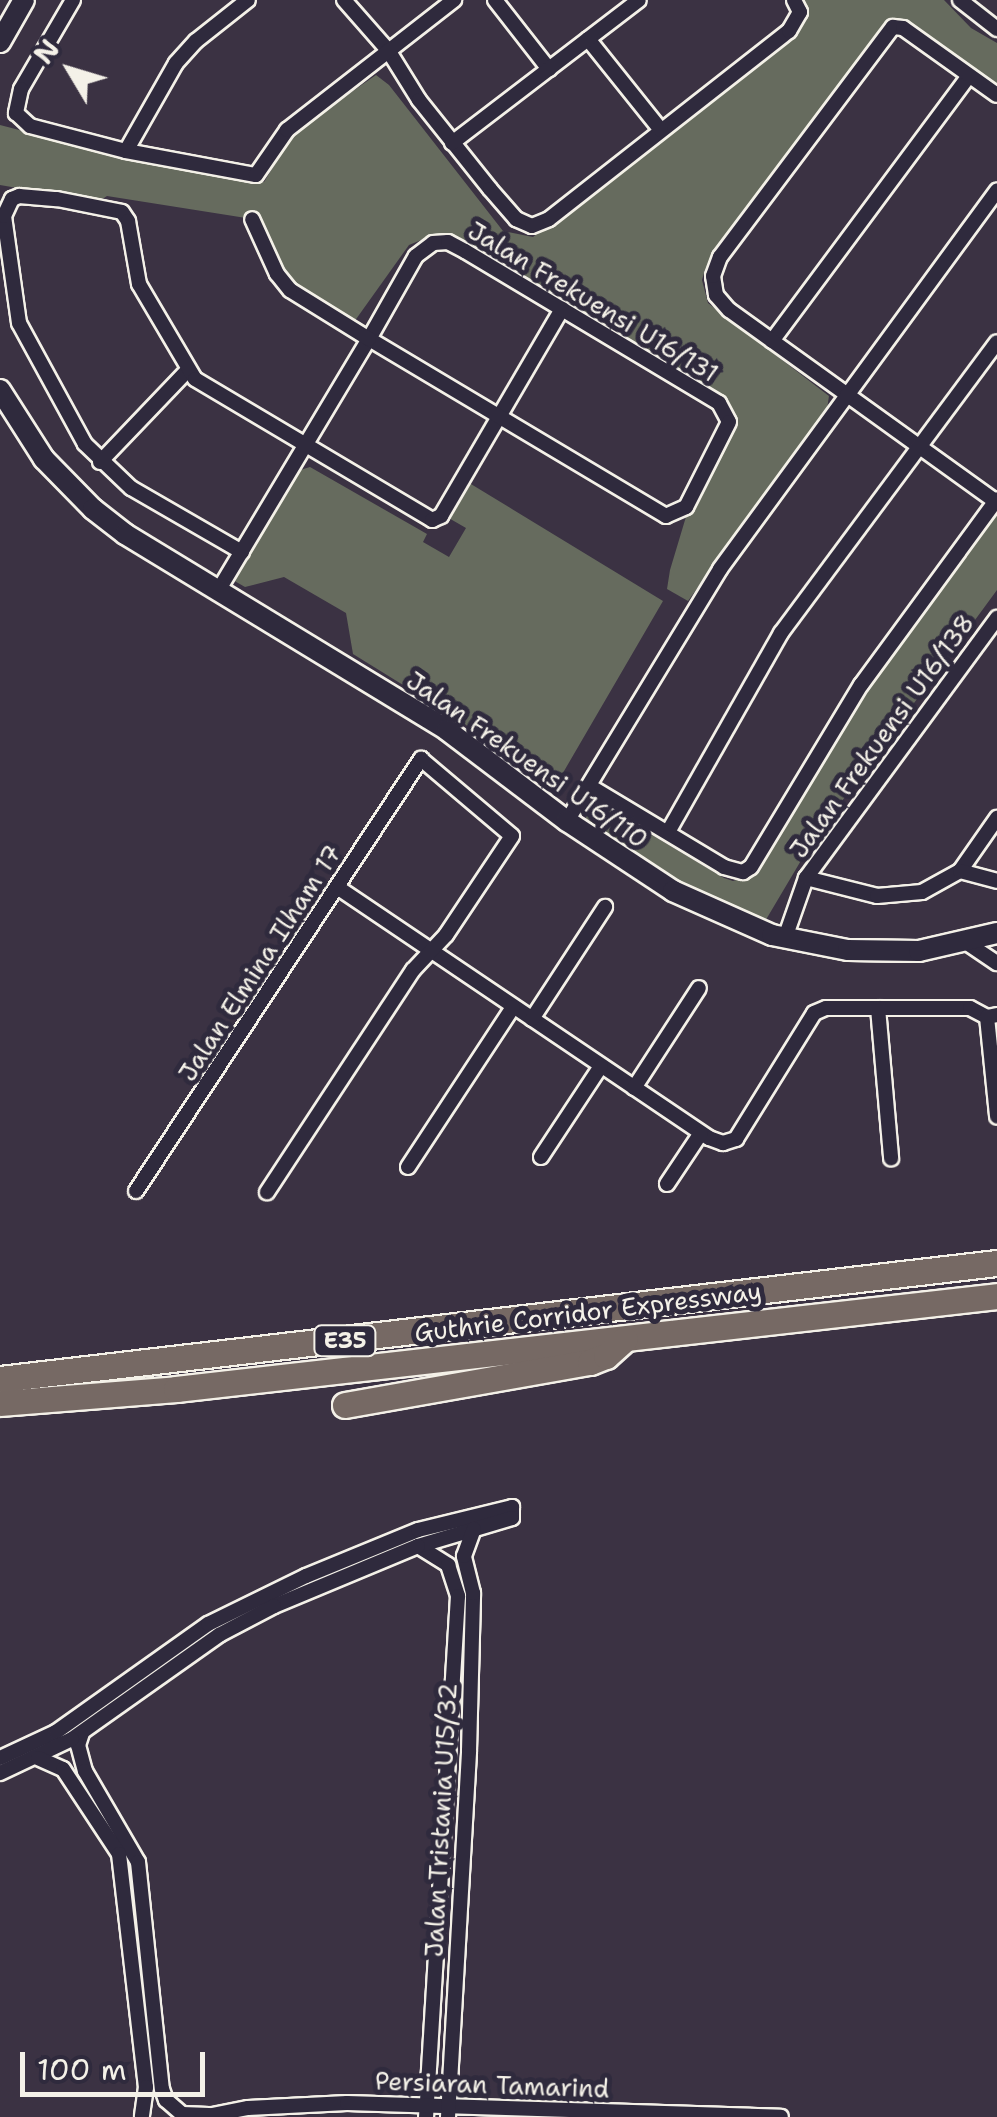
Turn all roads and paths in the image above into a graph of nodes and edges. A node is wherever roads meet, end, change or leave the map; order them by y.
1 (24, 0) edge
2 (73, 0) edge
3 (248, 0) edge
4 (344, 0) edge
5 (454, 0) edge
6 (495, 0) edge
7 (638, 0) edge
8 (794, 0) edge
9 (960, 0) edge
10 (997, 29) edge
11 (588, 39) junction
12 (0, 42) edge
13 (388, 50) junction
14 (549, 69) junction
15 (969, 76) junction
16 (997, 96) edge
17 (661, 130) junction
18 (452, 143) junction
19 (126, 151) junction
20 (997, 190) edge
21 (252, 220) dead end
22 (562, 309) junction
23 (368, 338) junction
24 (772, 341) junction
25 (997, 342) edge
26 (187, 371) junction
27 (0, 390) edge
28 (845, 395) junction
29 (499, 416) junction
30 (304, 447) junction
31 (918, 447) junction
32 (100, 462) junction
33 (996, 500) edge
34 (242, 552) junction
35 (218, 592) junction
36 (997, 618) edge
37 (590, 786) junction
38 (997, 818) edge
39 (567, 821) junction
40 (668, 832) junction
41 (960, 870) junction
42 (806, 878) junction
43 (997, 882) edge
44 (337, 887) junction
45 (605, 907) dead end
46 (997, 933) edge
47 (785, 938) junction
48 (967, 943) junction
49 (431, 951) junction
50 (997, 963) edge
51 (699, 988) dead end
52 (513, 1006) junction
53 (878, 1008) junction
54 (992, 1016) edge
55 (532, 1019) junction
56 (601, 1066) junction
57 (634, 1088) junction
58 (997, 1116) edge
59 (701, 1133) junction
60 (542, 1157) dead end
61 (890, 1158) dead end
62 (408, 1167) dead end
63 (668, 1184) dead end
64 (136, 1191) dead end
65 (268, 1192) dead end
66 (997, 1264) edge
67 (997, 1296) edge
68 (626, 1338) junction
69 (0, 1379) edge
70 (0, 1403) edge
71 (345, 1405) dead end
72 (474, 1530) junction
73 (418, 1546) junction
74 (470, 1698) junction
75 (451, 1699) junction
76 (82, 1732) junction
77 (0, 1758) edge
78 (38, 1758) junction
79 (0, 1774) edge
80 (426, 2111) edge
81 (448, 2111) edge
82 (206, 2116) edge
83 (142, 2117) edge
84 (781, 2117) edge

1 - 12 street
2 - 19 street
3 - 19 street
4 - 13 street
5 - 13 street
6 - 14 street
7 - 11 street
8 - 17 street
9 - 10 street
11 - 14 street
11 - 17 street
13 - 18 street
13 - 19 street
14 - 18 street
15 - 16 street
15 - 24 street
15 - 24 street
17 - 18 street
20 - 28 street
21 - 23 street
22 - 23 street, Jalan Frekuensi U16/131
22 - 29 street
22 - 29 street, Jalan Frekuensi U16/131
23 - 29 street, Jalan Frekuensi U16/131
23 - 30 street, Jalan Frekuensi U16/131
24 - 28 street
25 - 31 street
26 - 30 street
26 - 32 street
26 - 32 street
27 - 35 street, Jalan Frekuensi U16/110
28 - 31 street
28 - 37 street
29 - 30 street
30 - 34 street, Jalan Frekuensi U16/131
31 - 33 street
31 - 40 street
32 - 34 street
33 - 40 street
34 - 35 street, Jalan Frekuensi U16/131
35 - 39 street, Jalan Frekuensi U16/110
36 - 42 street, Jalan Frekuensi U16/138
37 - 39 street
37 - 40 street
38 - 41 street
39 - 47 street, Jalan Frekuensi U16/110
41 - 42 street
41 - 43 street
42 - 47 street, Jalan Frekuensi U16/138
44 - 49 street
44 - 49 street, Jalan Elmina Ilham 17
44 - 64 street, Jalan Elmina Ilham 17
45 - 55 street
46 - 48 street, Jalan Frekuensi U16/110
47 - 48 street, Jalan Frekuensi U16/110
48 - 50 street
49 - 52 street
49 - 65 street
51 - 57 street
52 - 55 street
52 - 62 street
53 - 54 street
53 - 59 street
53 - 61 street
54 - 58 street
55 - 56 street
56 - 57 street
56 - 60 street
57 - 59 street
59 - 63 street
66 - 69 highway, Guthrie Corridor Expressway / E35
67 - 68 highway, Guthrie Corridor Expressway / E35
68 - 70 highway, Guthrie Corridor Expressway / E35
68 - 71 highway
72 - 73 street
72 - 74 street, Jalan Tristania U15/32
72 - 77 street
73 - 75 street, Jalan Tristania U15/32
73 - 76 street
74 - 75 street
74 - 81 street, Jalan Tristania U15/32
75 - 80 street, Jalan Tristania U15/32
76 - 78 street
76 - 82 street
78 - 79 street
78 - 83 street
80 - 81 street, Persiaran Tamarind
80 - 82 street, Persiaran Tamarind
81 - 84 street, Persiaran Tamarind

